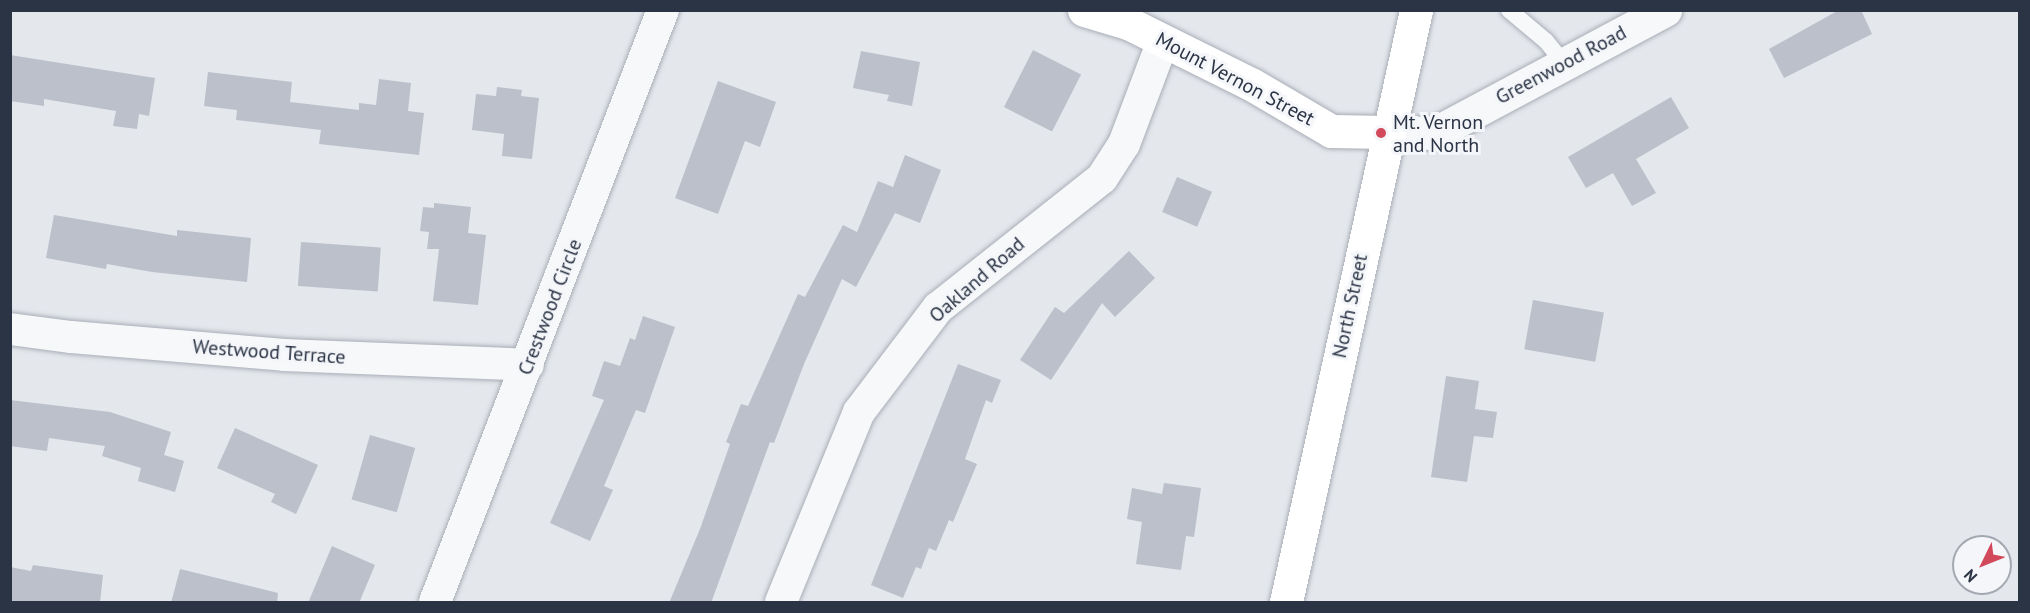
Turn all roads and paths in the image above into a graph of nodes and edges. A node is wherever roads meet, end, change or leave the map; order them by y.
1 (663, 10) edge
2 (1084, 10) edge
3 (1416, 10) edge
4 (1509, 10) edge
5 (1665, 10) edge
6 (1163, 41) junction
7 (1564, 63) junction
8 (1388, 132) junction
9 (10, 329) edge
10 (528, 365) junction
11 (435, 603) edge
12 (781, 603) edge
13 (1286, 603) edge

1 - 10 street, Crestwood Circle
2 - 6 main road, Mount Vernon Street
3 - 8 main road, North Street
4 - 7 lane
5 - 7 street, Greenwood Road
6 - 8 main road, Mount Vernon Street
6 - 12 street, Oakland Road
7 - 8 street, Greenwood Road
8 - 13 main road, North Street
9 - 10 street, Westwood Terrace
10 - 11 street, Crestwood Circle

